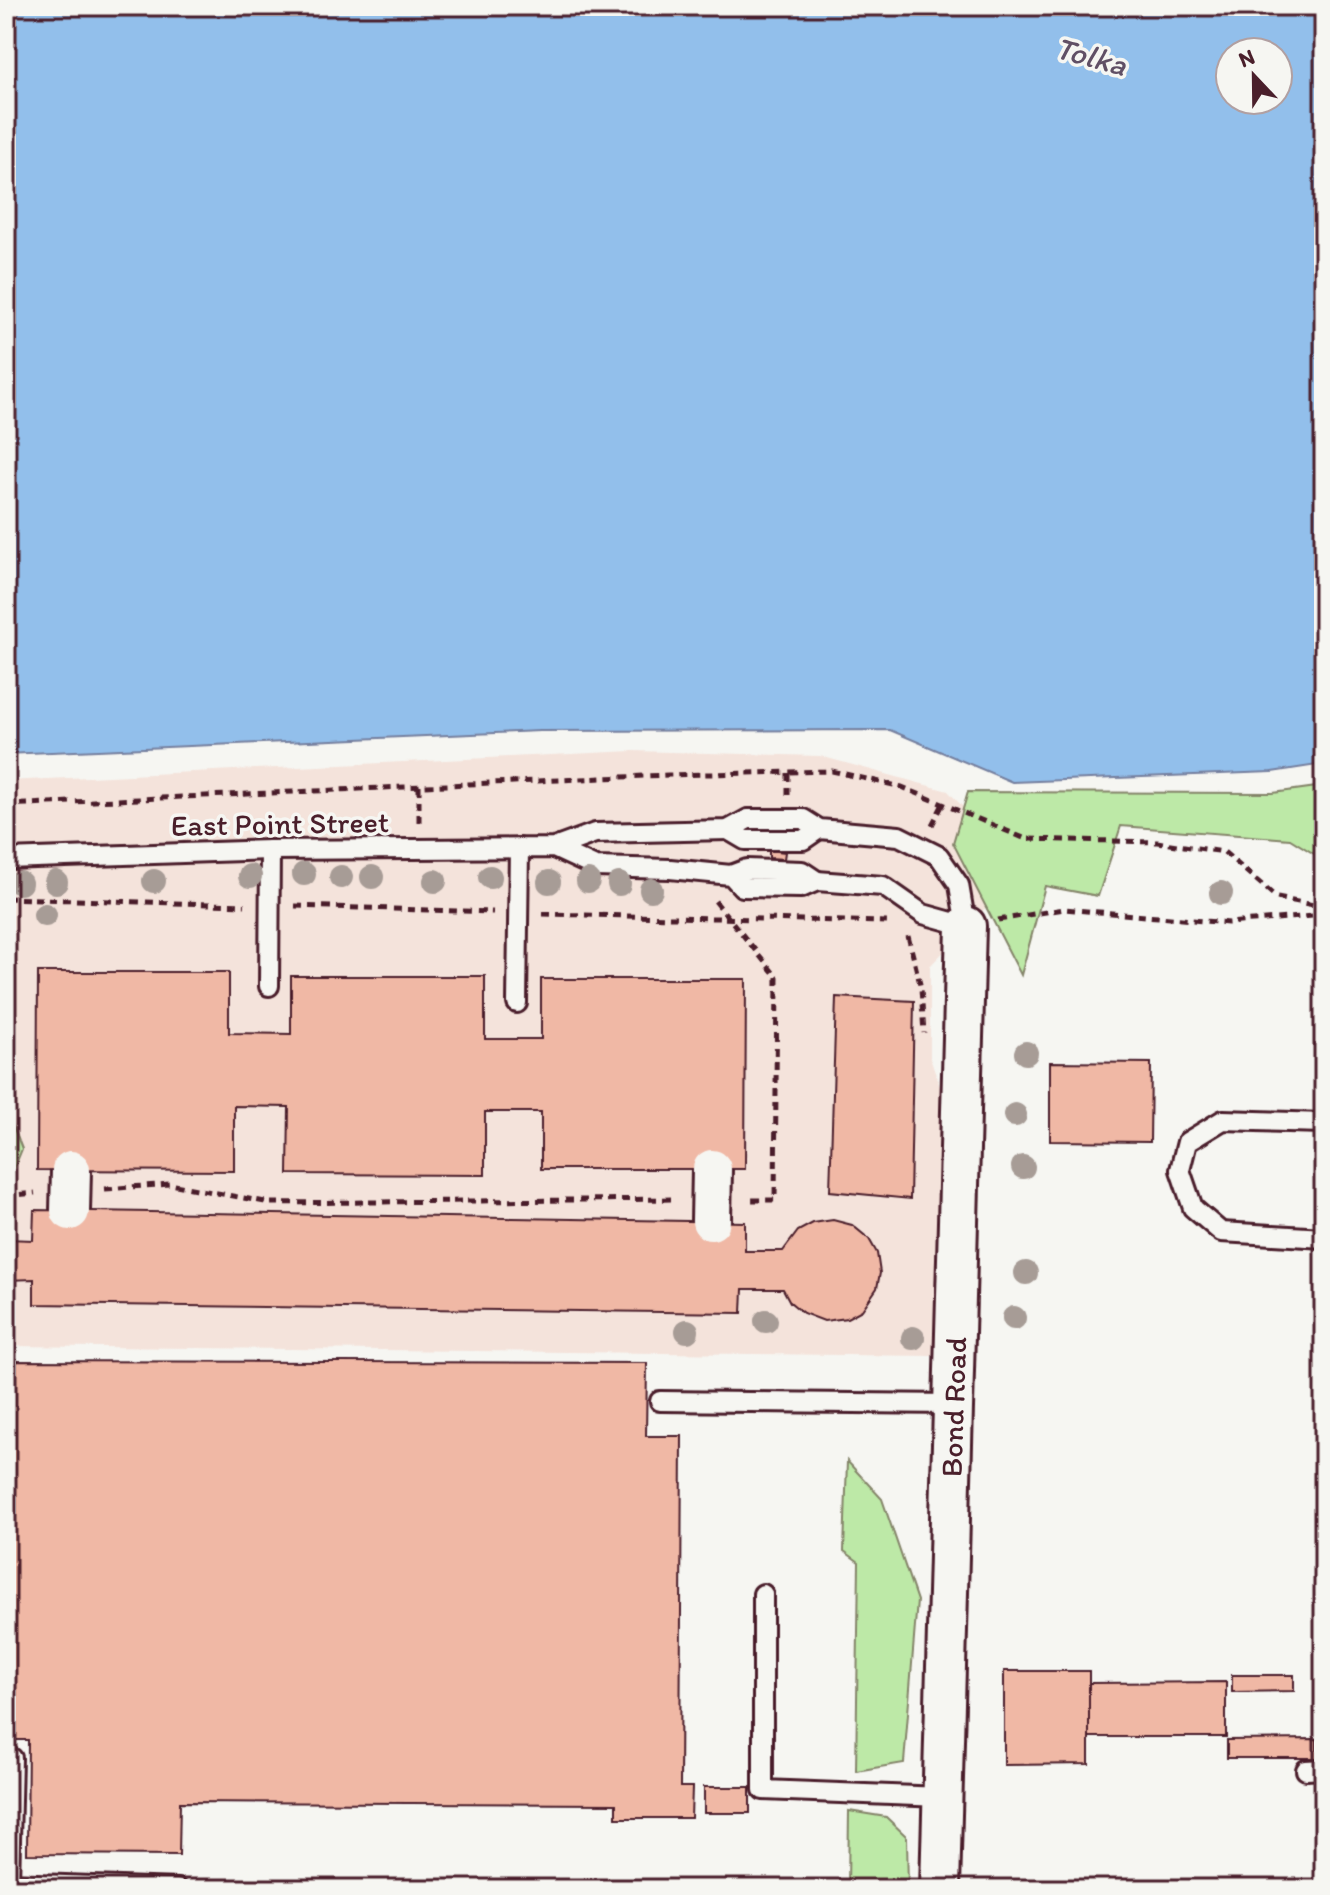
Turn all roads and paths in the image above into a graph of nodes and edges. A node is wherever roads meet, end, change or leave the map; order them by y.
1 (419, 786) dead end
2 (519, 848) junction
3 (554, 848) junction
4 (419, 849) junction
5 (270, 850) junction
6 (6, 859) edge
7 (693, 871) junction
8 (6, 898) edge
9 (270, 906) junction
10 (518, 913) junction
11 (1324, 915) edge
12 (728, 919) junction
13 (966, 926) junction
14 (269, 986) dead end
15 (517, 1003) dead end
16 (924, 1048) dead end
17 (1324, 1123) edge
18 (6, 1196) edge
19 (1324, 1238) edge
20 (660, 1401) dead end
21 (954, 1404) junction
22 (763, 1594) dead end
23 (12, 1758) dead end
24 (942, 1797) junction
25 (8, 1886) edge
26 (177, 1889) edge
27 (940, 1889) edge

1 - 4 path
2 - 3 lane, East Point Street
2 - 4 lane, East Point Street
2 - 10 lane
3 - 7 lane
3 - 13 lane
4 - 5 lane, East Point Street
5 - 6 lane, East Point Street
5 - 9 lane
7 - 12 path
7 - 13 lane
8 - 9 path
9 - 10 path
9 - 14 lane
10 - 12 path
10 - 15 lane
11 - 13 path
12 - 16 path
12 - 18 path
13 - 21 street, Bond Road
17 - 19 lane
20 - 21 lane
21 - 24 street, Bond Road
22 - 24 lane
23 - 25 lane
24 - 27 street, Bond Road
25 - 26 lane

